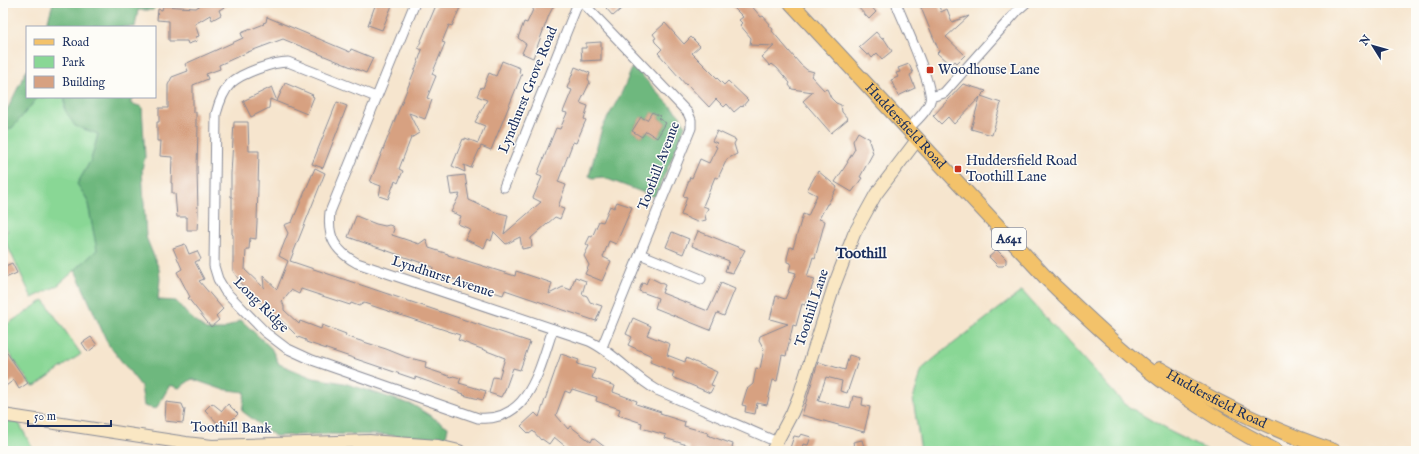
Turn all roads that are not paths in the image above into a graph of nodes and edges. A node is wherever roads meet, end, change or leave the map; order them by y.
1 (415, 3) edge
2 (578, 3) edge
3 (583, 3) edge
4 (791, 3) edge
5 (896, 3) edge
6 (1026, 3) edge
7 (376, 97) junction
8 (931, 97) junction
9 (907, 130) junction
10 (917, 140) junction
11 (504, 187) dead end
12 (640, 254) junction
13 (701, 280) dead end
14 (553, 329) junction
15 (1106, 333) junction
16 (602, 347) junction
17 (3, 415) edge
18 (775, 447) edge
19 (459, 451) edge
20 (1276, 451) edge
21 (1334, 451) edge

1 - 7 street, Lyndhurst Avenue
2 - 11 street, Lyndhurst Grove Road
3 - 12 street, Toothill Avenue
4 - 9 main road, Huddersfield Road / A641
5 - 8 street
6 - 8 street
7 - 14 street, Lyndhurst Avenue
7 - 14 street, Long Ridge
8 - 9 street
9 - 10 main road, Huddersfield Road / A641
10 - 15 main road, Huddersfield Road / A641
10 - 18 street, Toothill Lane
12 - 13 street
12 - 16 street, Toothill Avenue
14 - 16 street, Lyndhurst Avenue
15 - 20 main road, Huddersfield Road / A641
15 - 21 main road, Huddersfield Road / A641
16 - 18 street, Lyndhurst Avenue
17 - 19 street, Toothill Bank

